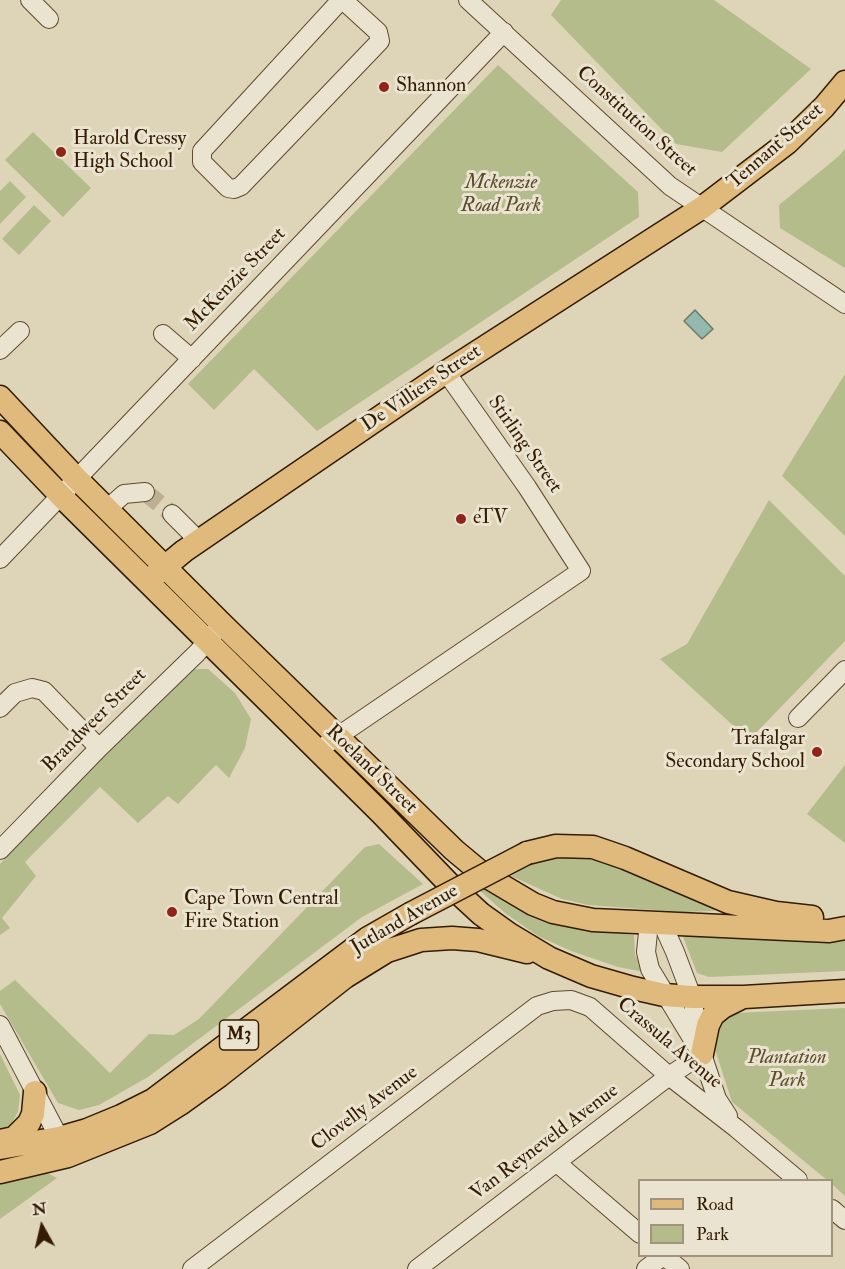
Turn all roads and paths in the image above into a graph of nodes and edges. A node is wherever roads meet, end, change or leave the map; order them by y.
1 (30, 0) edge
2 (342, 0) edge
3 (468, 0) edge
4 (50, 19) dead end
5 (504, 32) junction
6 (844, 86) edge
7 (703, 207) junction
8 (845, 304) edge
9 (20, 331) dead end
10 (163, 334) dead end
11 (0, 350) edge
12 (192, 359) junction
13 (446, 372) junction
14 (0, 397) edge
15 (0, 432) edge
16 (77, 479) junction
17 (146, 492) dead end
18 (61, 496) junction
19 (106, 509) junction
20 (172, 514) tunnel mouth
21 (199, 541) junction
22 (564, 545) junction
23 (589, 554) dead end
24 (0, 559) edge
25 (165, 566) junction
26 (148, 581) junction
27 (222, 624) junction
28 (207, 641) junction
29 (845, 670) edge
30 (0, 708) edge
31 (798, 718) dead end
32 (337, 737) junction
33 (99, 748) junction
34 (317, 750) junction
35 (0, 850) edge
36 (656, 923) junction
37 (845, 925) edge
38 (549, 958) junction
39 (845, 992) edge
40 (664, 995) junction
41 (744, 997) junction
42 (692, 998) junction
43 (571, 1000) joint
44 (0, 1025) edge
45 (702, 1054) junction
46 (669, 1076) junction
47 (35, 1092) junction
48 (736, 1128) junction
49 (0, 1141) edge
50 (64, 1147) junction
51 (0, 1148) edge
52 (557, 1163) junction
53 (0, 1172) edge
54 (797, 1179) edge
55 (833, 1211) edge
56 (845, 1220) edge
57 (638, 1233) edge
58 (663, 1257) edge
59 (665, 1257) edge
60 (192, 1269) edge
61 (417, 1269) edge
62 (646, 1269) edge
63 (680, 1269) edge

1 - 4 street
2 - 2 street
3 - 5 street, Constitution Street
5 - 7 street, Constitution Street
5 - 12 street, McKenzie Street
6 - 7 main road, Tennant Street
7 - 8 street, Constitution Street
7 - 13 main road, De Villiers Street
9 - 11 street
10 - 12 street
12 - 16 street, McKenzie Street
13 - 21 main road, De Villiers Street
13 - 22 street, Stirling Street
14 - 16 main road, Roeland Street
15 - 18 main road, Roeland Street
16 - 18 street, McKenzie Street
16 - 19 main road, Roeland Street
17 - 19 street
18 - 24 street, McKenzie Street
18 - 26 main road, Roeland Street
19 - 25 main road, Roeland Street
20 - 21 street
21 - 25 main road, De Villiers Street
22 - 23 street
22 - 32 street, Stirling Street
25 - 26 main road, De Villiers Street
25 - 27 main road, Roeland Street
26 - 28 main road, Roeland Street
27 - 28 street, Brandweer Street
27 - 32 main road, Roeland Street
28 - 33 street, Brandweer Street
28 - 34 main road, Roeland Street
29 - 31 street
30 - 33 street
32 - 34 street
32 - 36 main road, Roeland Street
33 - 35 street, Brandweer Street
34 - 38 main road, Roeland Street
36 - 37 main road, Roeland Street
36 - 40 street, Crassula Avenue
36 - 42 street, Crassula Avenue
37 - 50 main road, Jutland Avenue / M3, bridge
38 - 40 main road, M3
38 - 50 main road, Jutland Avenue / M3
39 - 41 main road, M3
40 - 42 main road, M3
40 - 45 street, Crassula Avenue
41 - 42 main road, M3
41 - 45 main road
42 - 45 street, Crassula Avenue
43 - 46 street, Crassula Avenue
43 - 60 street, Clovelly Avenue
44 - 47 street
45 - 46 street, Van Reyneveld Avenue
45 - 48 street, Crassula Avenue
46 - 48 street, Crassula Avenue
46 - 52 street, Van Reyneveld Avenue
47 - 49 main road
47 - 50 street
48 - 54 street, Crassula Avenue
50 - 51 main road, Jutland Avenue / M3
50 - 53 main road, Jutland Avenue / M3
52 - 57 street
52 - 61 street, Van Reyneveld Avenue
55 - 56 street
58 - 62 street
59 - 63 street

